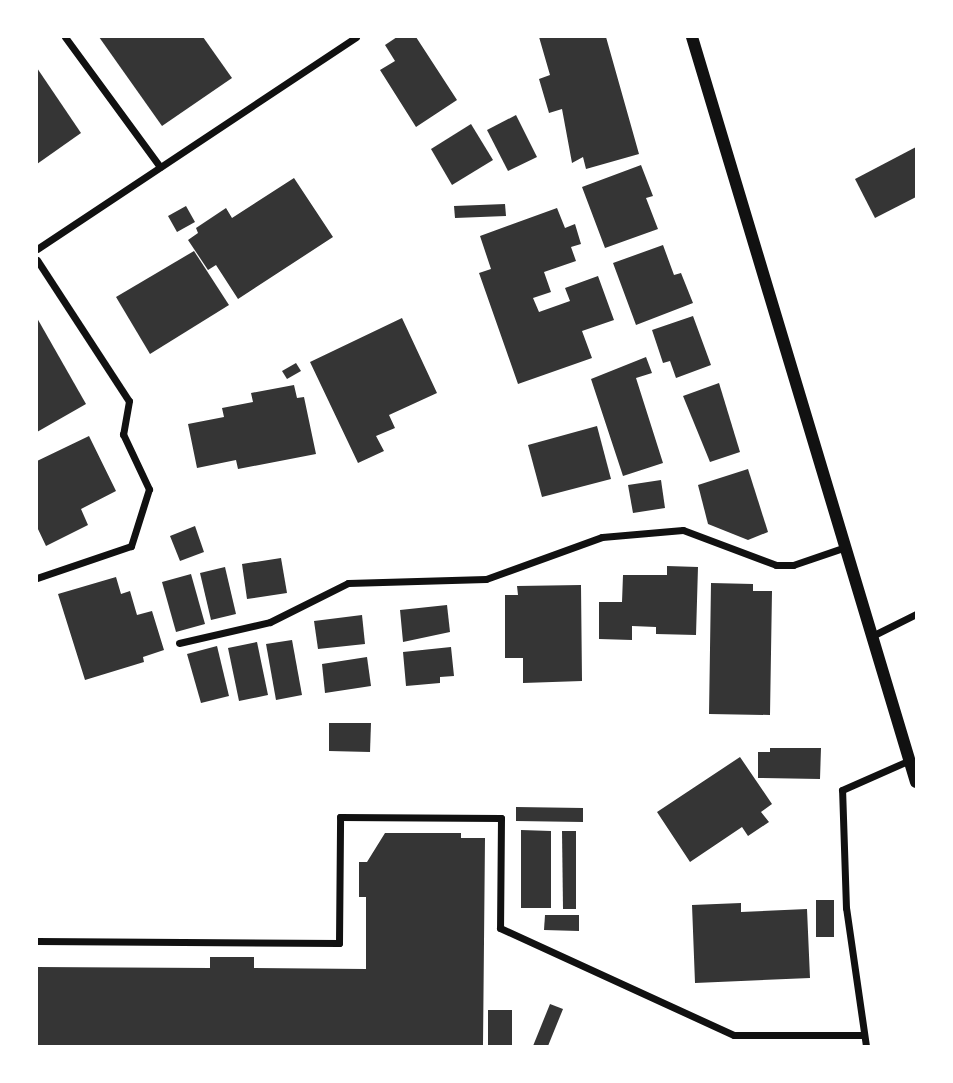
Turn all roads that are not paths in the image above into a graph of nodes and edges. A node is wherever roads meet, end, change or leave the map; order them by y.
1 (65, 37) edge
2 (356, 37) edge
3 (692, 37) edge
4 (160, 167) junction
5 (37, 249) edge
6 (37, 260) edge
7 (843, 548) junction
8 (37, 578) edge
9 (916, 614) edge
10 (871, 636) junction
11 (179, 643) dead end
12 (909, 760) junction
13 (916, 782) edge
14 (37, 941) edge
15 (863, 1035) junction
16 (866, 1046) edge

1 - 4 street
2 - 4 street
3 - 7 street
4 - 5 street
6 - 8 street
7 - 10 street
7 - 11 street
9 - 10 street
10 - 12 street
12 - 13 street
12 - 15 street
14 - 15 street
15 - 16 street

